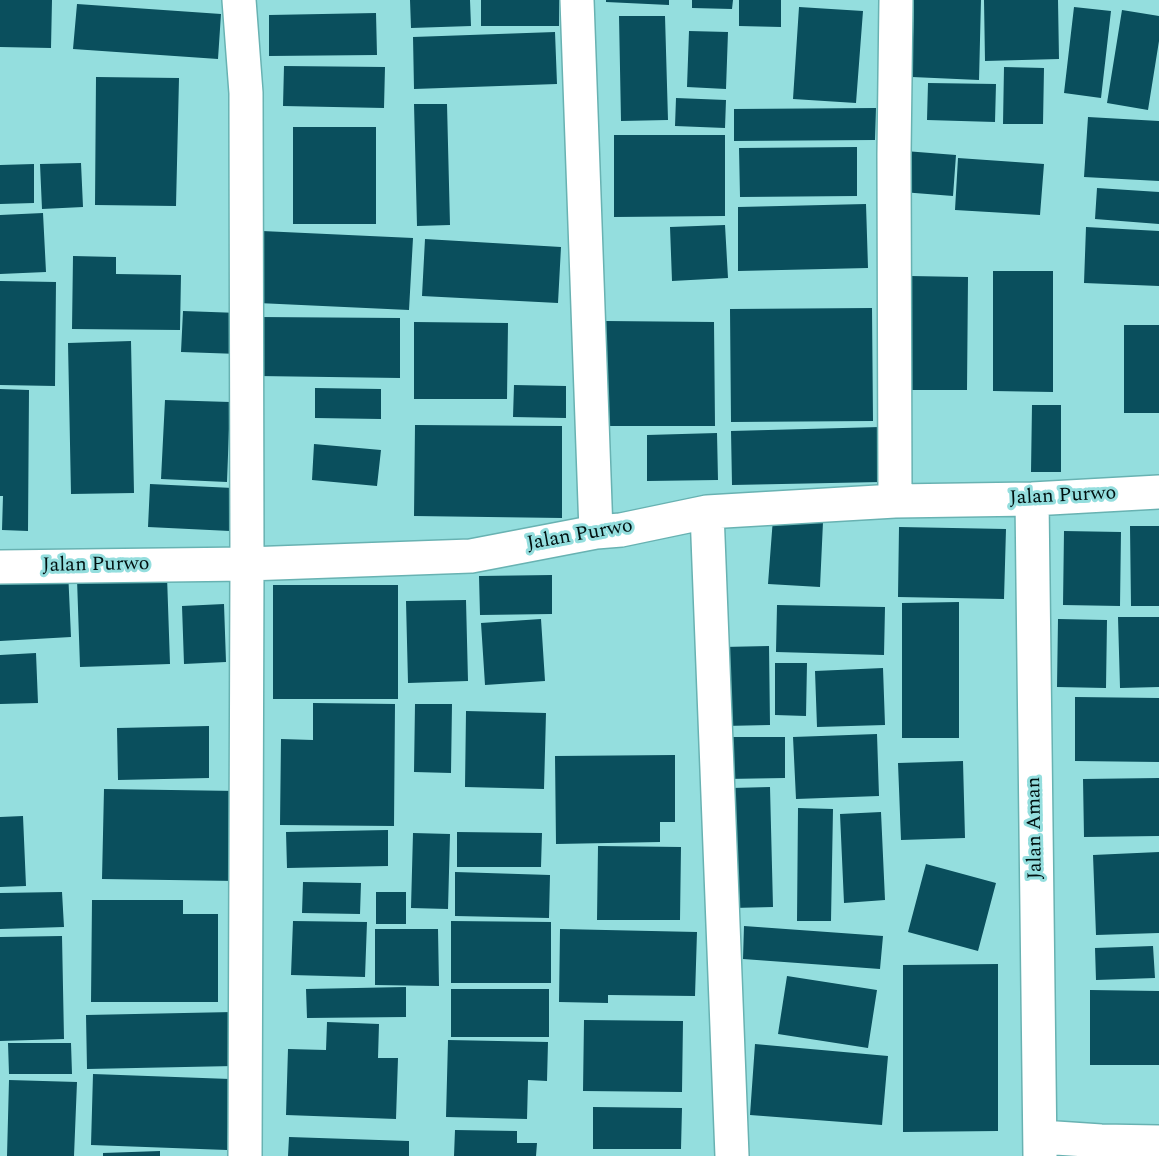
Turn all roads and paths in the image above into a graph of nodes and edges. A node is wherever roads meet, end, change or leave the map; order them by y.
1 (239, 0) edge
2 (577, 0) edge
3 (896, 0) edge
4 (1159, 492) edge
5 (1032, 500) junction
6 (895, 501) junction
7 (707, 512) junction
8 (596, 532) junction
9 (247, 564) junction
10 (0, 567) edge
11 (1159, 1142) edge
12 (1040, 1146) edge
13 (245, 1156) edge
14 (732, 1156) edge

1 - 9 street
2 - 8 street
3 - 6 street
4 - 5 street, Jalan Purwo
5 - 6 street, Jalan Purwo
5 - 12 street, Jalan Aman
6 - 7 street, Jalan Purwo
7 - 8 street, Jalan Purwo
7 - 14 street
8 - 9 street, Jalan Purwo
9 - 10 street, Jalan Purwo
9 - 13 street
11 - 12 street

